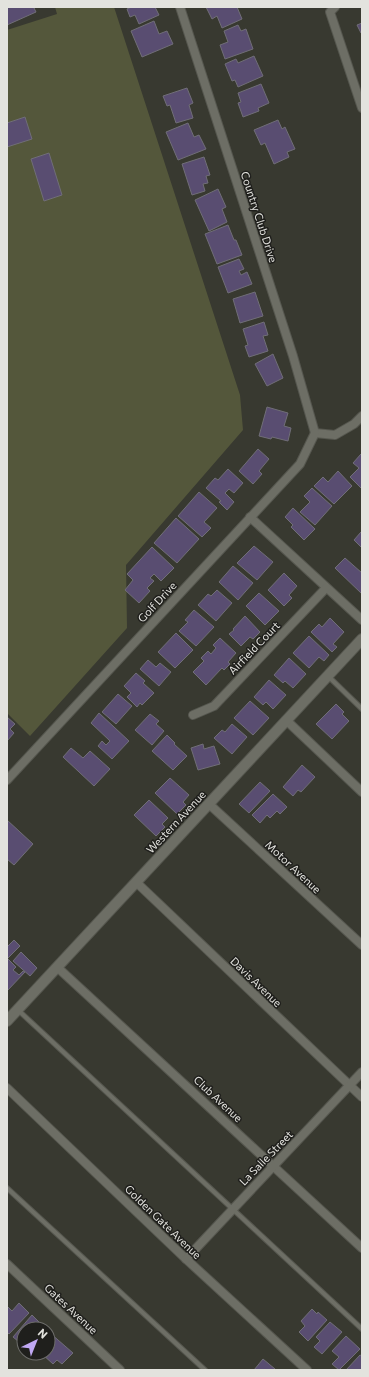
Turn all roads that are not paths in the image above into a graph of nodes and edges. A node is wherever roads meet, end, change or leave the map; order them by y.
1 (180, 7) edge
2 (333, 10) edge
3 (362, 108) edge
4 (362, 416) edge
5 (314, 433) junction
6 (250, 517) junction
7 (326, 588) junction
8 (362, 620) edge
9 (362, 639) edge
10 (327, 676) junction
11 (362, 709) edge
12 (193, 715) dead end
13 (286, 720) junction
14 (7, 780) edge
15 (362, 792) edge
16 (209, 804) junction
17 (136, 882) junction
18 (362, 945) edge
19 (58, 967) junction
20 (18, 1010) junction
21 (7, 1022) edge
22 (362, 1072) edge
23 (350, 1086) junction
24 (7, 1088) edge
25 (362, 1097) edge
26 (273, 1165) junction
27 (7, 1188) edge
28 (233, 1208) junction
29 (362, 1248) edge
30 (186, 1259) junction
31 (7, 1264) edge
32 (362, 1329) edge
33 (120, 1370) edge
34 (205, 1370) edge
35 (307, 1370) edge

1 - 5 street, Country Club Drive
2 - 3 street
4 - 5 street
5 - 6 street, Golf Drive
6 - 7 street
6 - 14 street, Golf Drive
7 - 8 street
7 - 12 street, Airfield Court
9 - 10 street, Western Avenue
10 - 11 lane
10 - 13 street, Western Avenue
13 - 15 street
13 - 16 street, Western Avenue
16 - 17 street, Western Avenue
16 - 18 street, Motor Avenue
17 - 19 street, Western Avenue
17 - 23 street, Davis Avenue
19 - 20 street, Western Avenue
19 - 26 street, Club Avenue
20 - 21 street, Western Avenue
20 - 28 lane
22 - 23 street, La Salle Street
23 - 25 street, Davis Avenue
23 - 26 street, La Salle Street
24 - 30 street, Golden Gate Avenue
26 - 28 street, La Salle Street
26 - 29 street, Club Avenue
27 - 34 lane
28 - 30 street, La Salle Street
28 - 32 lane
30 - 35 street, Golden Gate Avenue
31 - 33 street, Gates Avenue

